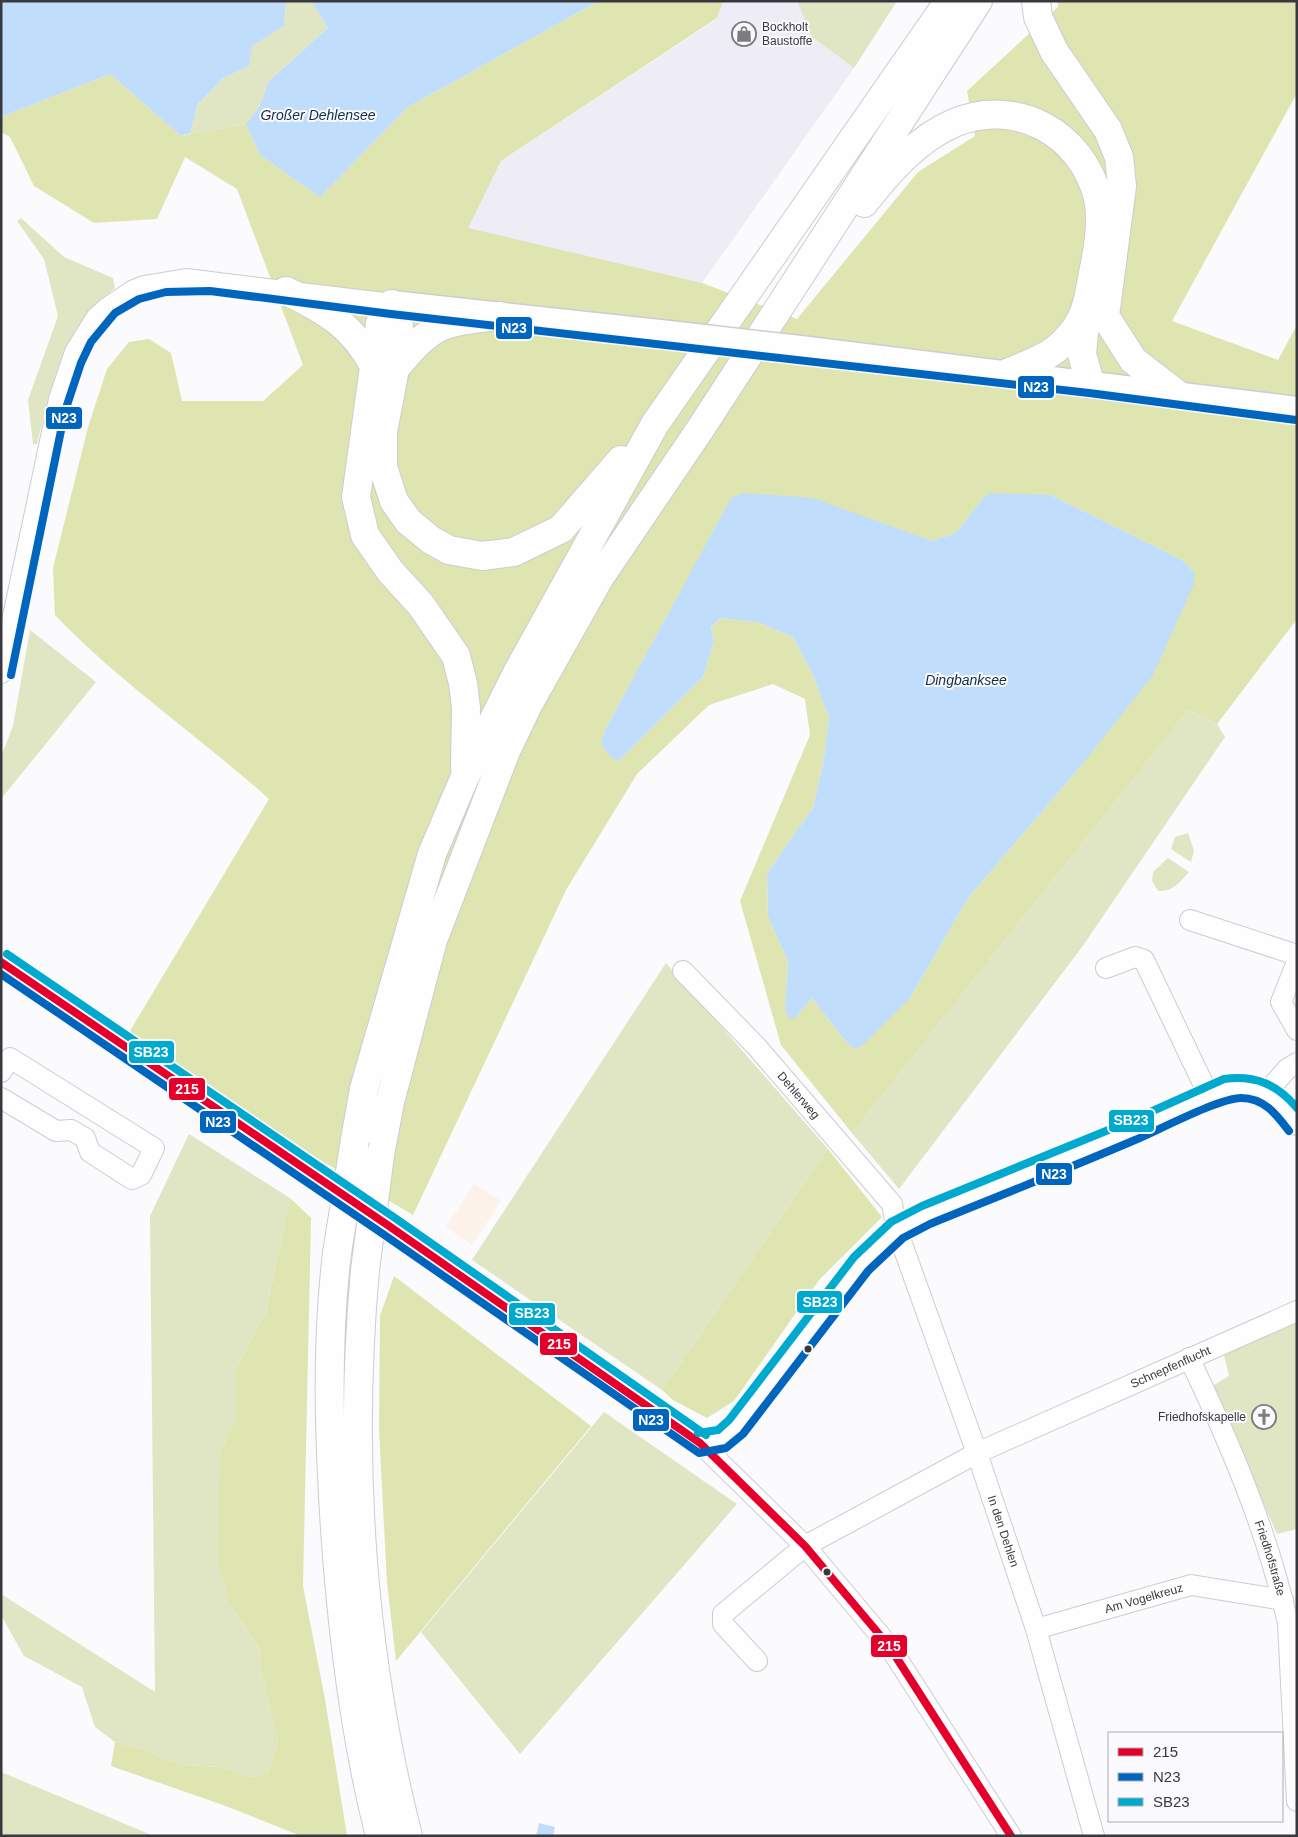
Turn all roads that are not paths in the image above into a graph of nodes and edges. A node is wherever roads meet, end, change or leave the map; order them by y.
1 (949, 1) edge
2 (978, 1) edge
3 (1036, 1) edge
4 (822, 240) junction
5 (286, 291) junction
6 (392, 304) junction
7 (1096, 315) junction
8 (500, 316) junction
9 (384, 368) junction
10 (1005, 374) junction
11 (1090, 383) junction
12 (1177, 394) junction
13 (1297, 410) edge
14 (655, 424) junction
15 (1, 673) edge
16 (464, 779) junction
17 (1190, 920) dead end
18 (1297, 955) edge
19 (1, 962) edge
20 (1297, 962) edge
21 (1106, 968) dead end
22 (683, 971) dead end
23 (1297, 1030) edge
24 (1297, 1063) edge
25 (1, 1072) edge
26 (1267, 1092) junction
27 (1209, 1096) junction
28 (1, 1098) edge
29 (1297, 1124) edge
30 (897, 1230) junction
31 (1297, 1311) edge
32 (1189, 1358) junction
33 (700, 1443) junction
34 (977, 1453) junction
35 (804, 1546) junction
36 (1282, 1600) junction
37 (1292, 1622) edge
38 (1036, 1629) junction
39 (757, 1661) dead end
40 (1297, 1801) edge
41 (380, 1836) edge
42 (408, 1836) edge
43 (1011, 1836) edge
44 (1094, 1836) edge

1 - 14 highway
2 - 4 highway
3 - 7 highway
4 - 7 highway
4 - 42 highway, bridge
5 - 6 street
5 - 9 highway
5 - 15 street
6 - 8 main road
6 - 9 highway
7 - 10 highway
7 - 11 highway
7 - 12 highway
8 - 9 highway
8 - 10 main road, bridge
9 - 14 highway
9 - 16 highway
10 - 11 main road
11 - 12 main road
12 - 13 main road
14 - 16 highway
16 - 41 highway, bridge
17 - 18 street
19 - 33 street
20 - 23 street
21 - 27 street
22 - 30 street, Dehlerweg
24 - 26 street
25 - 28 street
26 - 27 street
26 - 29 street
27 - 30 street
30 - 33 street
30 - 34 street, In den Dehlen
31 - 32 street, Schnepfenflucht
32 - 34 street, Schnepfenflucht
32 - 36 street, Friedhofstraße
33 - 35 street
34 - 35 street, Schnepfenflucht
34 - 38 street, In den Dehlen
35 - 39 street, Schnepfenflucht
35 - 43 street
36 - 37 street, Friedhofstraße
36 - 38 street, Am Vogelkreuz
37 - 40 street, Friedhofstraße
38 - 44 street, In den Dehlen

